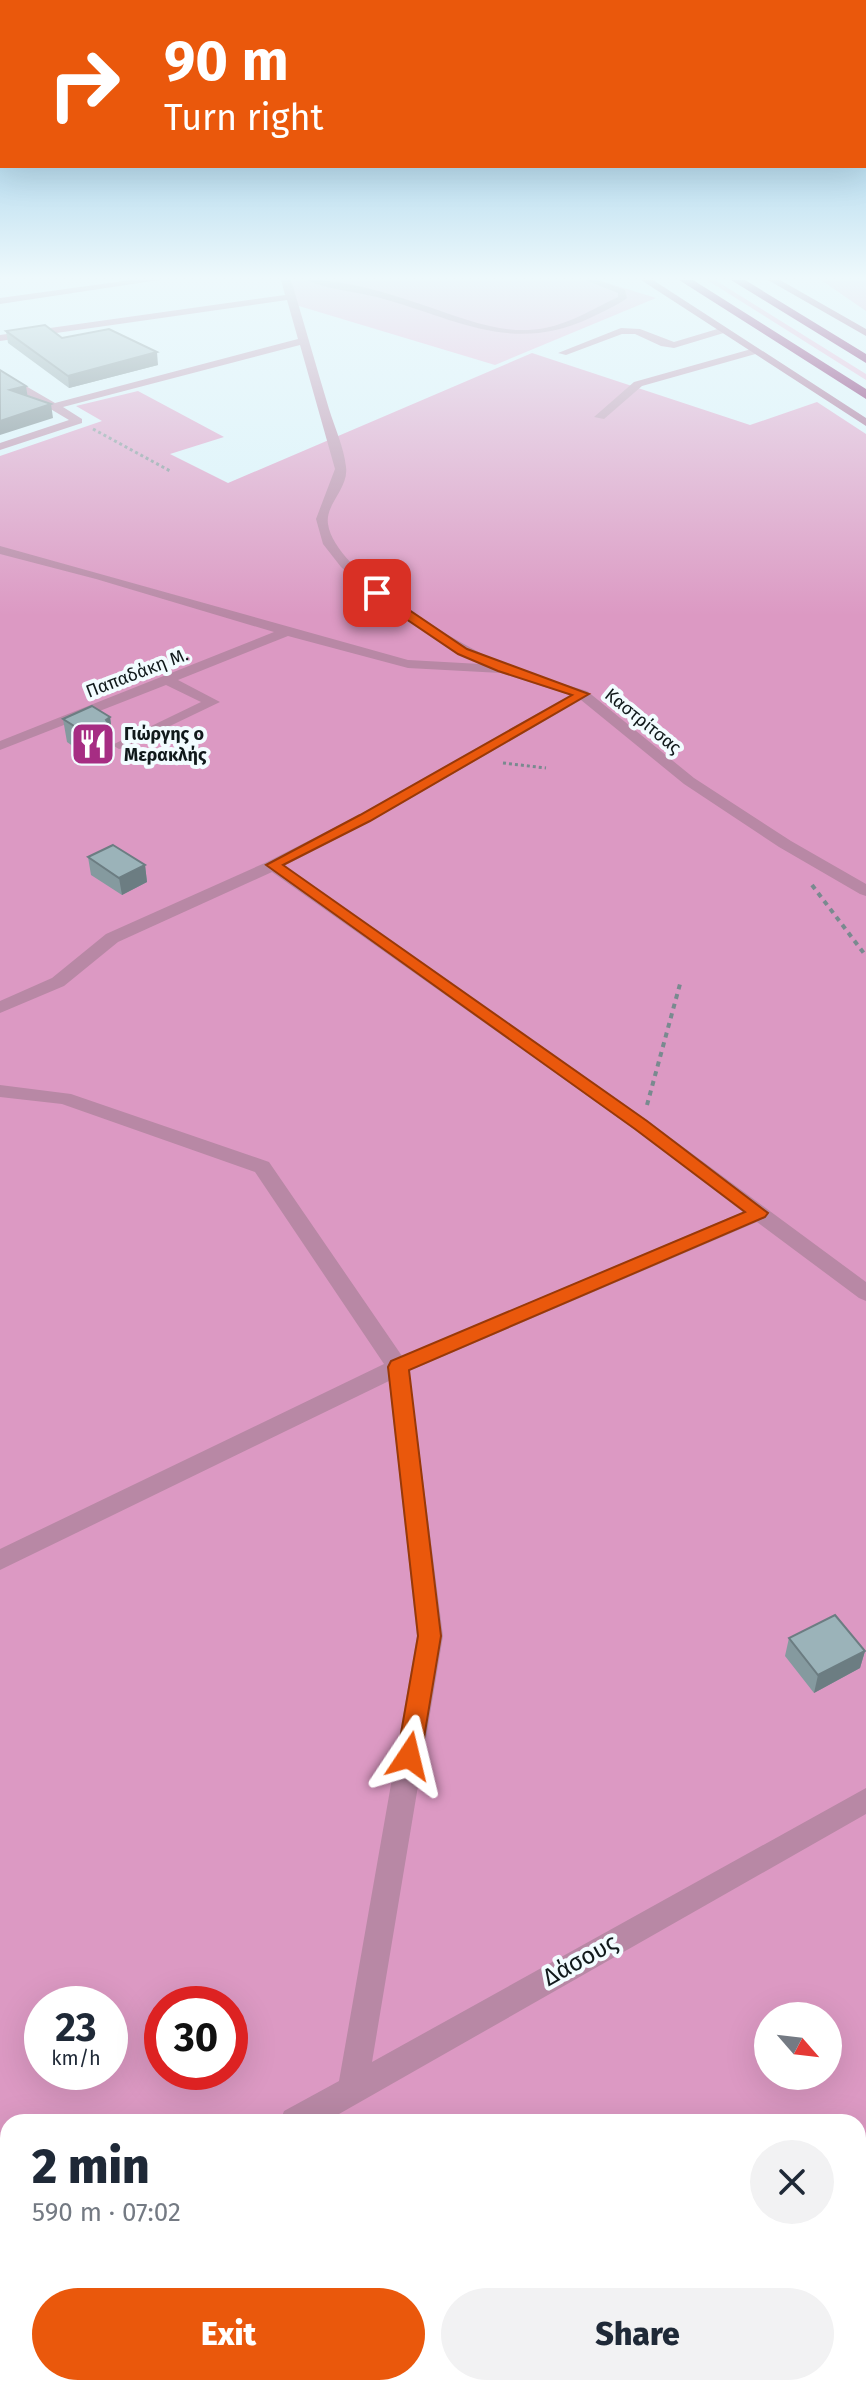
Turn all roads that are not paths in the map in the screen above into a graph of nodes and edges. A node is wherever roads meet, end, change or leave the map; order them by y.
1 (31, 392) edge
2 (110, 392) edge
3 (317, 392) edge
4 (629, 392) edge
5 (818, 392) edge
6 (56, 406) junction
7 (600, 417) dead end
8 (866, 423) edge
9 (0, 447) edge
10 (0, 550) edge
11 (287, 632) junction
12 (502, 669) junction
13 (169, 681) junction
14 (582, 694) junction
15 (119, 745) dead end
16 (0, 746) edge
17 (273, 865) junction
18 (866, 891) edge
19 (0, 1008) edge
20 (0, 1091) edge
21 (759, 1213) junction
22 (866, 1293) edge
23 (398, 1367) junction
24 (0, 1560) edge
25 (866, 1800) edge
26 (353, 2087) junction
27 (308, 2114) edge

1 - 6 street
2 - 6 street
3 - 12 street
4 - 7 street
5 - 8 main road
6 - 9 street
10 - 11 street, Καστρίτσας
11 - 12 street, Καστρίτσας
11 - 13 street, Παπαδάκη Μ.
12 - 14 street, Καστρίτσας
13 - 15 street
13 - 16 street, Παπαδάκη Μ.
14 - 17 street
14 - 18 street, Καστρίτσας
17 - 19 street
17 - 21 street
20 - 23 street
21 - 22 street
21 - 23 street
23 - 24 street
23 - 26 street
25 - 26 street, Δάσους
26 - 27 street, Δάσους

